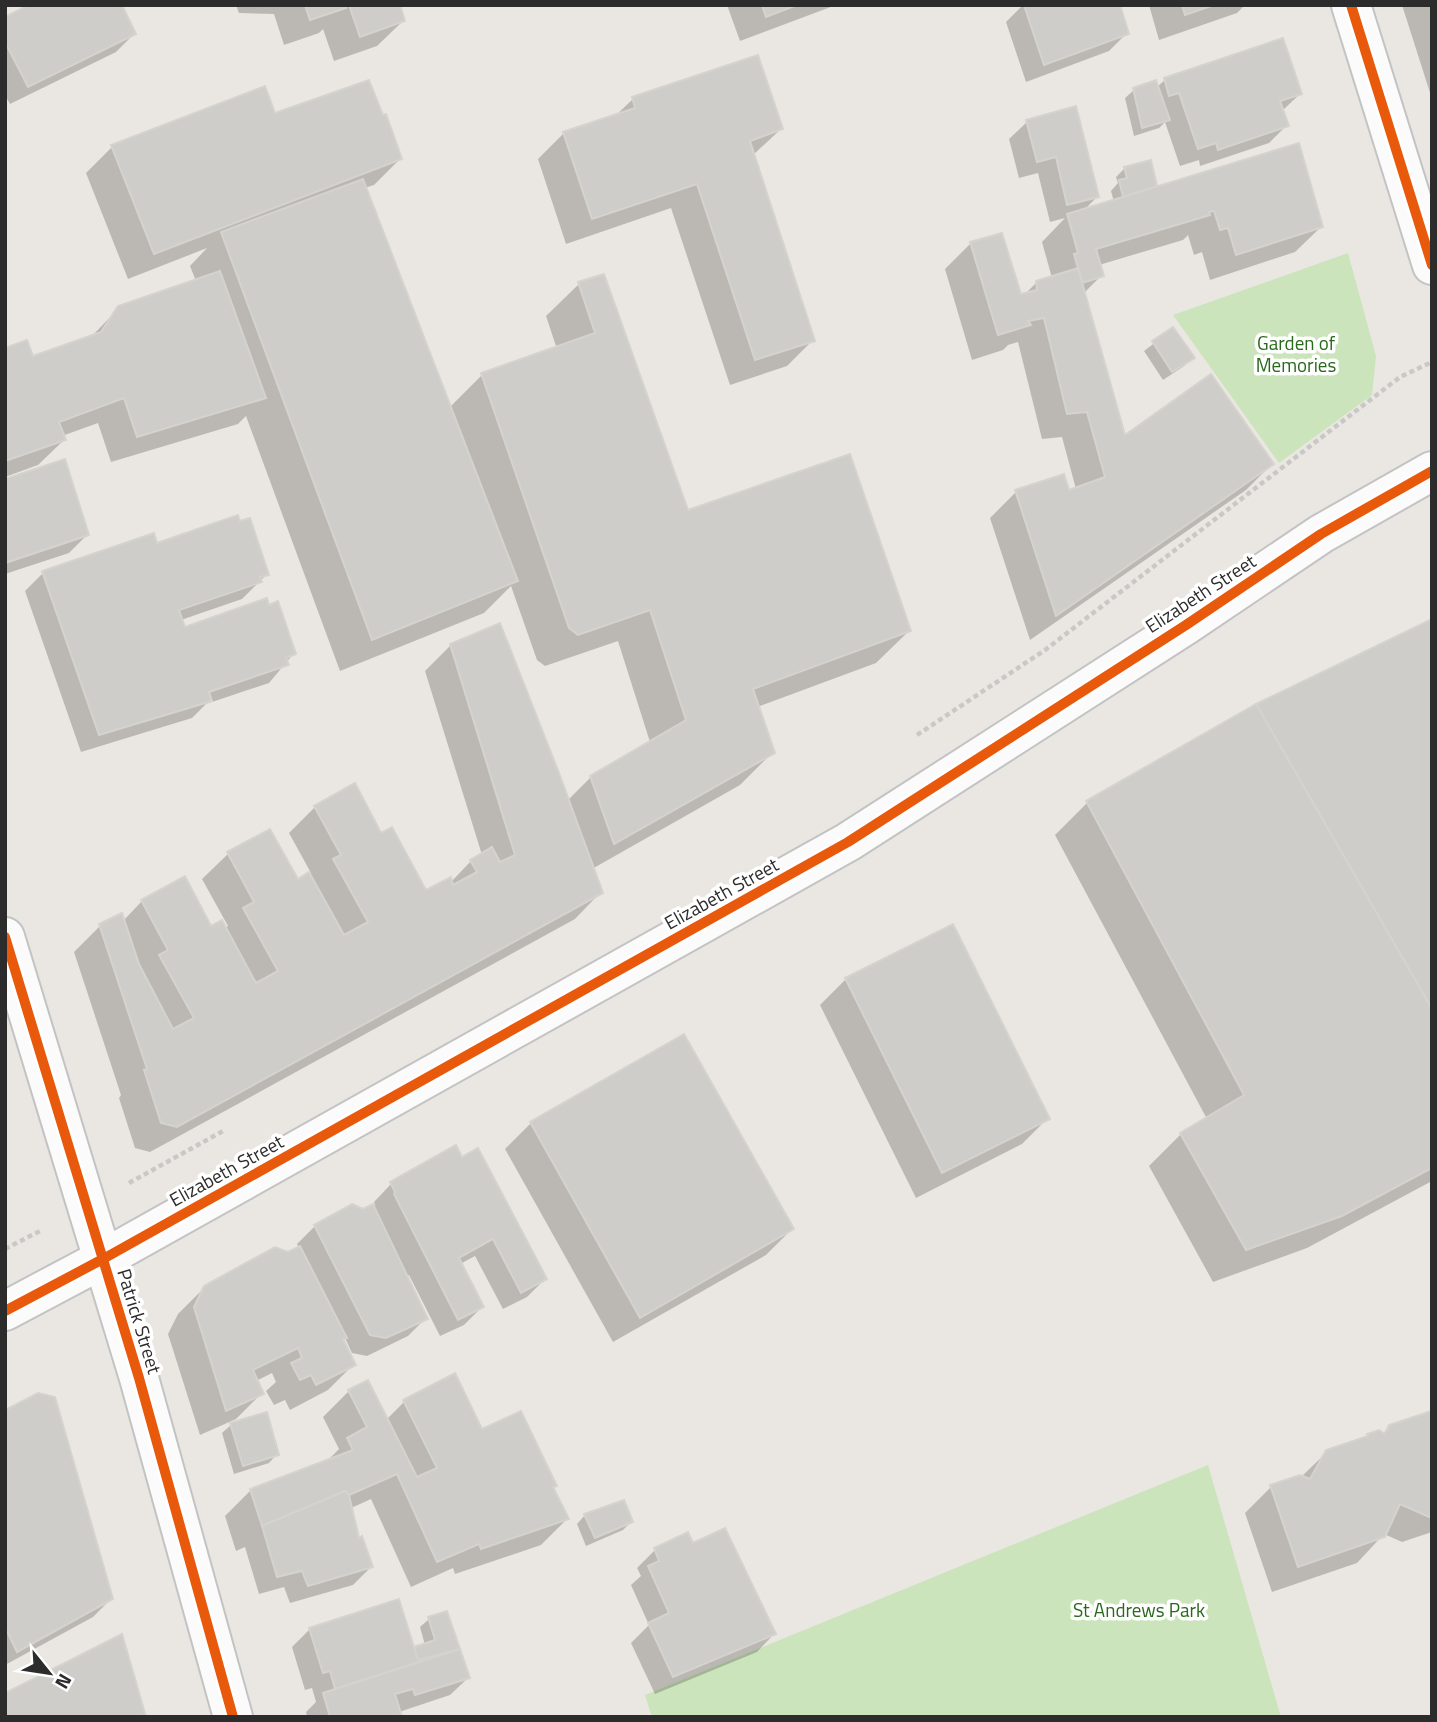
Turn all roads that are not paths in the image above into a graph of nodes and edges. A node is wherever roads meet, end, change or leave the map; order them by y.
1 (1351, 5) edge
2 (1432, 265) edge
3 (1432, 471) edge
4 (5, 937) edge
5 (103, 1259) junction
6 (5, 1311) edge
7 (233, 1717) edge

1 - 2 street
3 - 5 street, Elizabeth Street
4 - 5 street, Patrick Street
5 - 6 street, Elizabeth Street
5 - 7 street, Patrick Street

